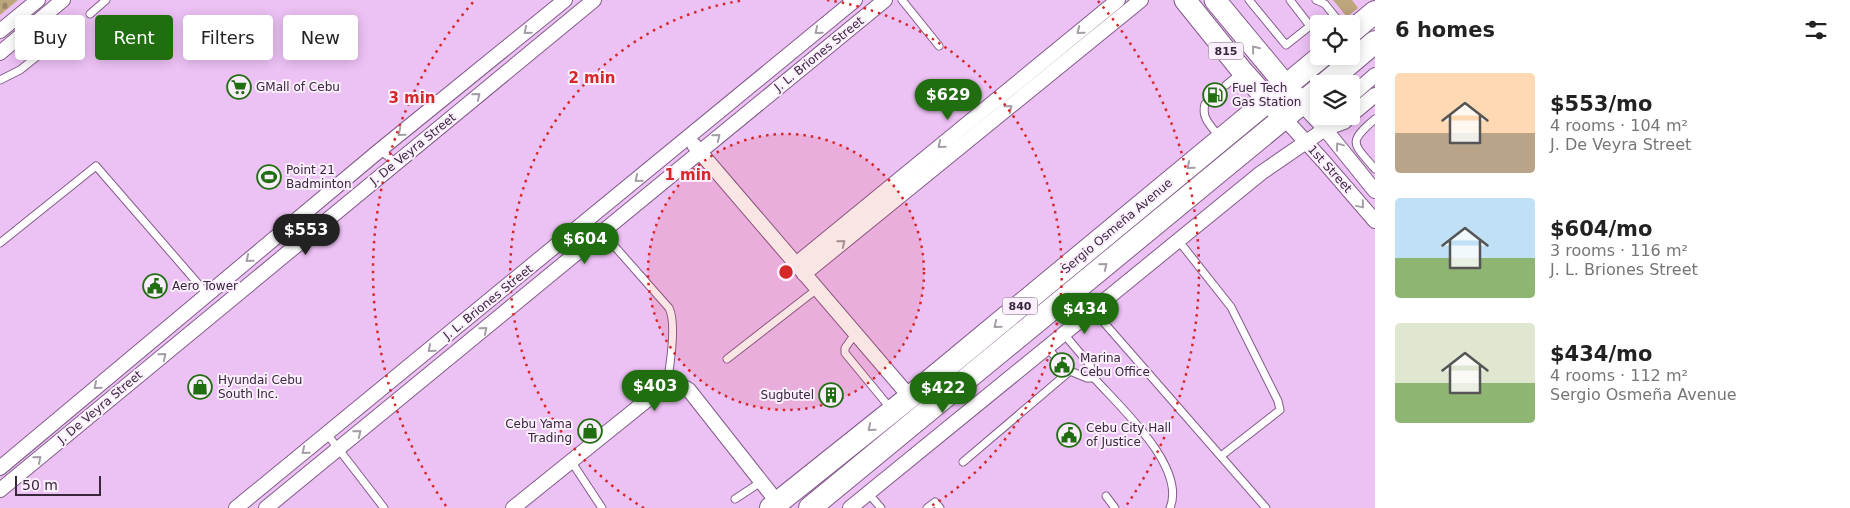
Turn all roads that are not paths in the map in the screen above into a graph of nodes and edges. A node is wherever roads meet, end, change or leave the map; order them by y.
1 (38, 0) edge
2 (63, 0) edge
3 (106, 0) edge
4 (565, 0) edge
5 (855, 0) edge
6 (885, 0) edge
7 (902, 0) edge
8 (1118, 0) edge
9 (1141, 0) edge
10 (1185, 0) edge
11 (1215, 0) edge
12 (1249, 0) edge
13 (1290, 0) edge
14 (1316, 0) edge
15 (587, 2) edge
16 (1375, 12) edge
17 (90, 14) dead end
18 (1334, 15) edge
19 (1360, 24) edge
20 (0, 31) edge
21 (1375, 42) edge
22 (939, 46) dead end
23 (0, 53) edge
24 (33, 60) edge
25 (1311, 65) edge
26 (1243, 72) junction
27 (1336, 75) edge
28 (1375, 75) edge
29 (0, 80) edge
30 (1226, 85) dead end
31 (1286, 86) junction
32 (1360, 88) edge
33 (1375, 95) edge
34 (1310, 96) edge
35 (1268, 101) junction
36 (1205, 104) dead end
37 (1301, 104) junction
38 (1360, 108) edge
39 (1310, 110) edge
40 (1284, 118) junction
41 (1375, 119) edge
42 (1326, 125) edge
43 (1329, 125) edge
44 (964, 136) junction
45 (688, 138) junction
46 (1222, 140) junction
47 (1305, 143) junction
48 (380, 150) junction
49 (699, 152) junction
50 (396, 163) junction
51 (1375, 169) edge
52 (1375, 191) edge
53 (1375, 221) edge
54 (602, 232) junction
55 (1178, 240) junction
56 (0, 243) edge
57 (800, 269) junction
58 (504, 289) junction
59 (817, 289) junction
60 (207, 294) junction
61 (516, 303) junction
62 (1093, 310) junction
63 (855, 334) junction
64 (1064, 334) junction
65 (1047, 347) junction
66 (726, 359) dead end
67 (1070, 371) junction
68 (1094, 378) junction
69 (667, 384) junction
70 (909, 407) junction
71 (941, 433) junction
72 (327, 434) junction
73 (339, 449) junction
74 (1221, 456) junction
75 (571, 461) junction
76 (963, 462) dead end
77 (0, 468) edge
78 (761, 482) junction
79 (0, 490) edge
80 (868, 493) junction
81 (1106, 496) dead end
82 (735, 499) dead end
83 (774, 505) edge
84 (1172, 507) edge
85 (236, 508) edge
86 (266, 508) edge
87 (384, 508) edge
88 (513, 508) edge
89 (602, 508) edge
90 (810, 508) edge
91 (850, 508) edge
92 (881, 508) edge
93 (928, 508) edge
94 (940, 508) edge
95 (1115, 508) edge
96 (1266, 508) edge

1 - 20 street
2 - 23 street
3 - 17 lane
4 -> 48 street, J. De Veyra Street
5 -> 45 street, J. L. Briones Street
49 -> 6 street, J. L. Briones Street
7 - 22 lane
8 -> 44 street
44 -> 9 street
10 - 26 main road, 815
31 -> 11 main road, 815
12 - 13 lane
14 - 18 lane
50 -> 15 street, J. De Veyra Street
16 - 19 highway
21 - 27 highway
24 - 29 lane
25 - 31 highway, Sergio Osmeña Avenue / 840
26 - 30 lane
26 - 35 main road, 815
28 - 32 street
31 - 35 highway, Sergio Osmeña Avenue / 840
31 - 37 main road, 815
33 - 38 street
34 - 37 highway, Sergio Osmeña Avenue / 840
35 - 40 main road, 815
35 - 46 highway, Sergio Osmeña Avenue / 840
36 - 46 lane
37 - 39 street, 1st Street
37 - 40 highway, Sergio Osmeña Avenue / 840
40 - 47 street, 1st Street
70 -> 40 highway, Sergio Osmeña Avenue / 840
41 - 51 lane
42 - 47 street
52 -> 43 street, 1st Street
44 - 57 street
45 - 49 street
45 -> 58 street, J. L. Briones Street
46 -> 70 highway, Sergio Osmeña Avenue / 840
47 -> 53 street, 1st Street
47 - 55 street
48 - 50 lane
48 -> 60 street, J. De Veyra Street
49 - 54 street, J. L. Briones Street
49 - 57 street
79 -> 50 street, J. De Veyra Street
54 - 61 street, J. L. Briones Street
54 - 69 lane
55 - 62 street
55 - 74 lane
56 - 60 lane
57 - 59 street
58 - 61 street
58 -> 72 street, J. L. Briones Street
59 - 63 street
59 - 66 lane
60 -> 77 street, J. De Veyra Street
73 -> 61 street, J. L. Briones Street
62 - 64 street
62 - 74 lane
63 - 70 street
63 - 70 lane
64 - 65 street
64 - 68 lane
65 - 67 lane
65 - 71 street
67 - 68 lane
67 - 76 lane
68 - 84 lane
69 - 75 street
69 - 78 street
70 - 71 street
70 -> 83 highway, Sergio Osmeña Avenue / 840
70 - 90 highway, Sergio Osmeña Avenue / 840
71 - 80 street
72 - 73 lane
72 -> 85 street, J. L. Briones Street
73 - 86 street, J. L. Briones Street
73 - 87 lane
74 - 96 lane
75 - 88 street
75 - 89 lane
78 - 82 lane
78 - 83 street
80 - 91 street
80 - 92 lane
81 - 95 lane
93 - 94 lane

